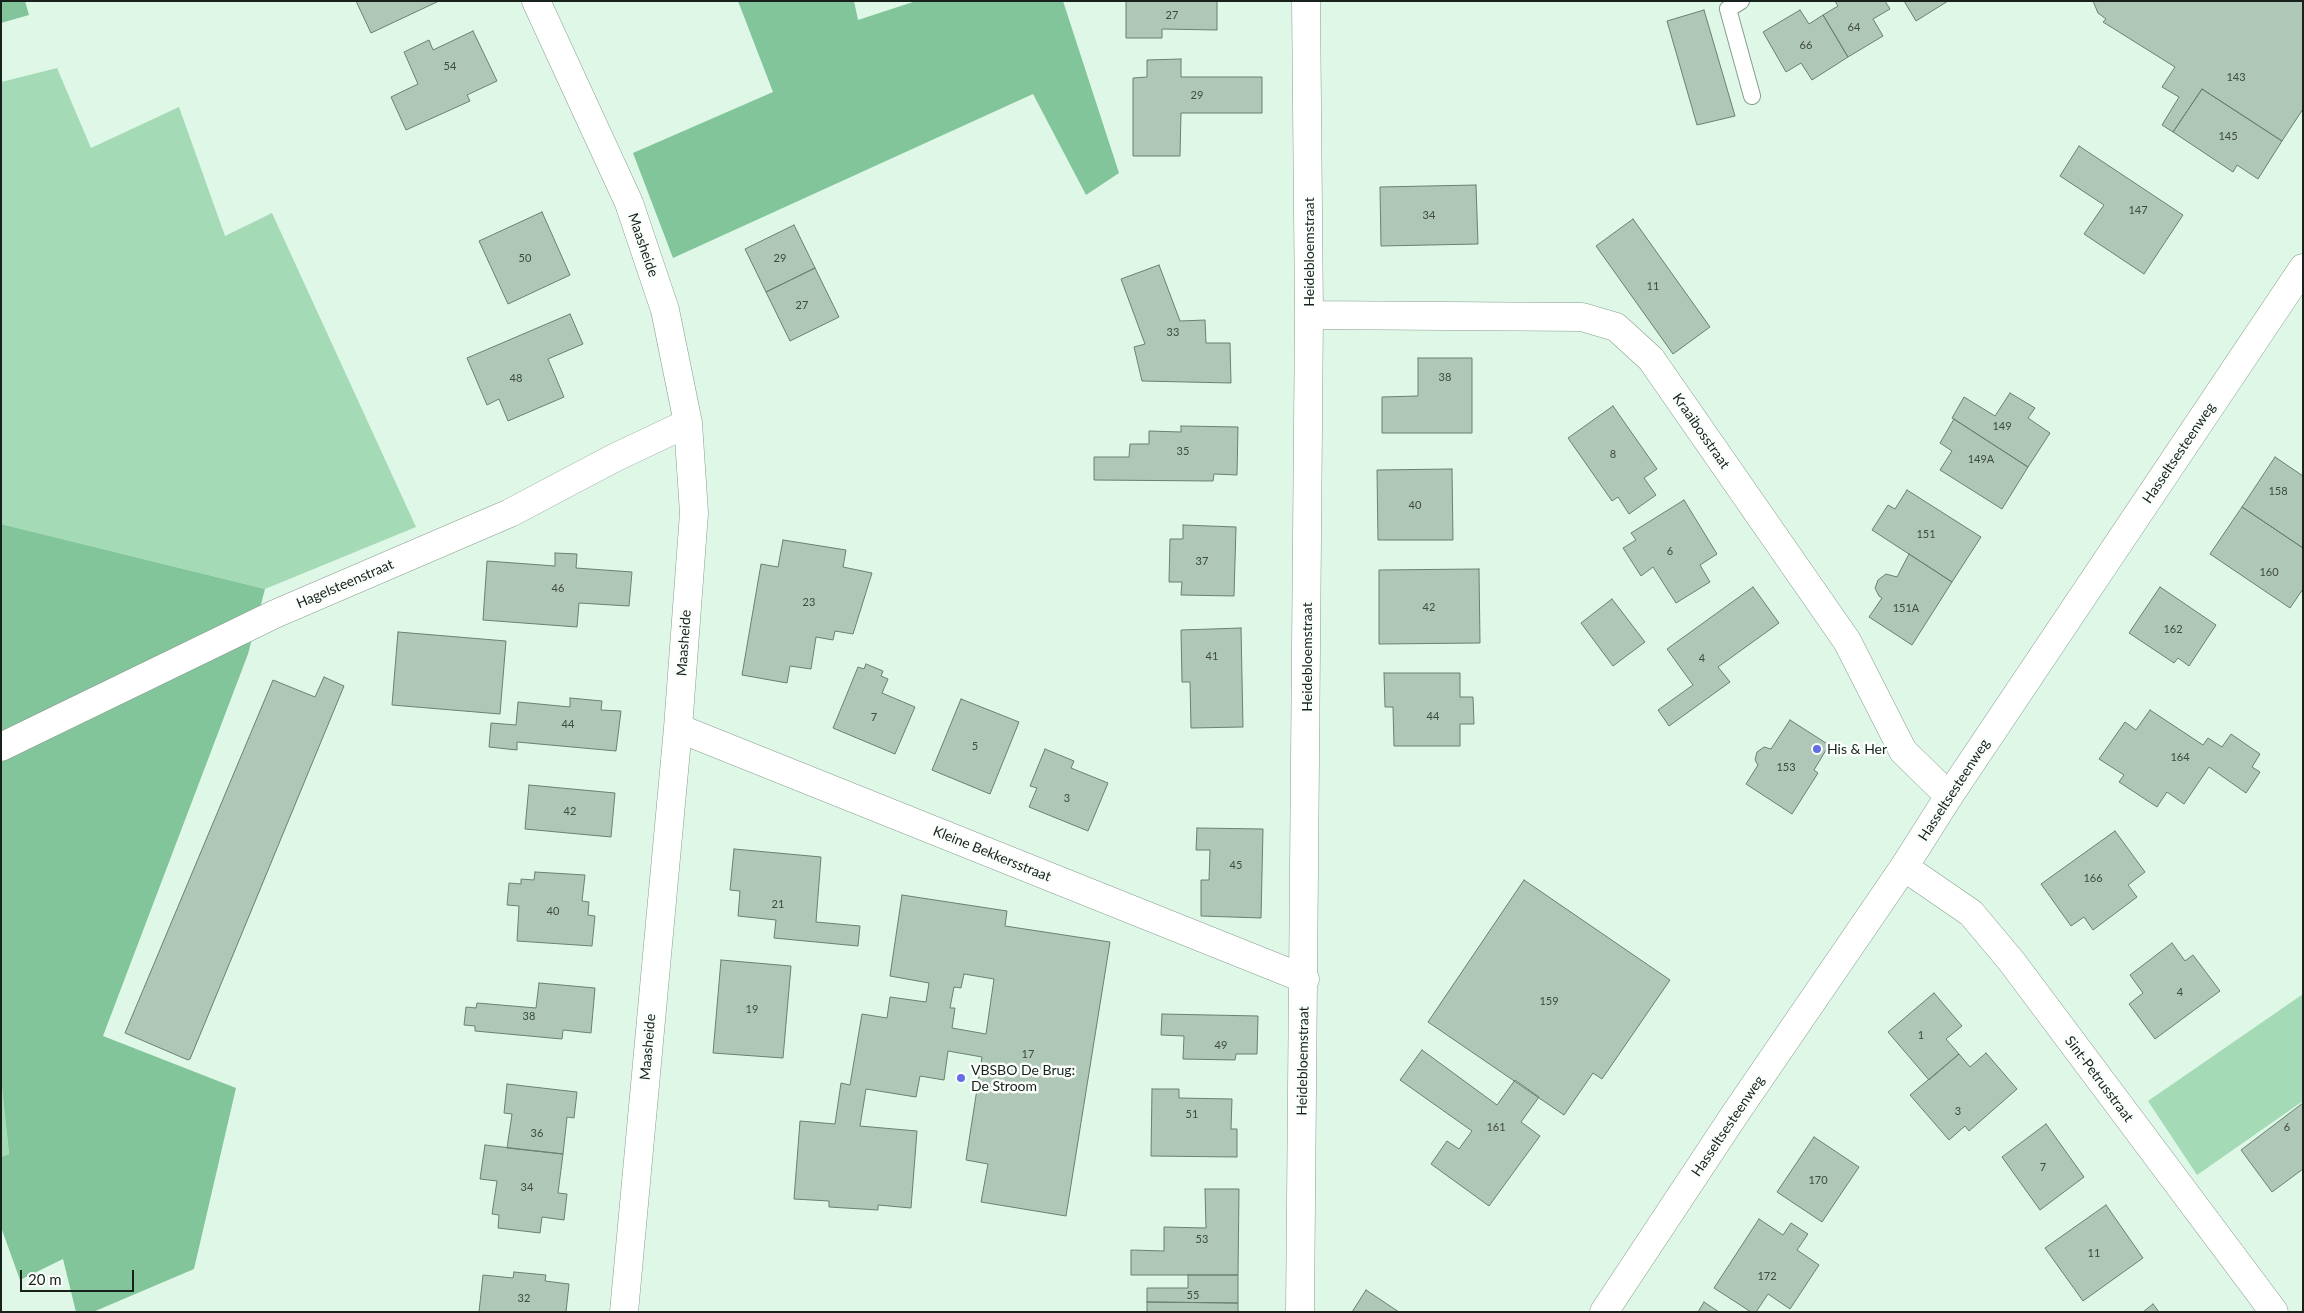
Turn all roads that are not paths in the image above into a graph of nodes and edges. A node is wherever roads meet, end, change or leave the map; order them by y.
1 (536, 1) edge
2 (1306, 1) edge
3 (1741, 1) edge
4 (1752, 96) dead end
5 (2303, 268) edge
6 (1309, 315) junction
7 (688, 423) junction
8 (678, 728) junction
9 (1, 746) edge
10 (1949, 796) junction
11 (1904, 867) junction
12 (1305, 979) junction
13 (624, 1312) edge
14 (1300, 1312) edge
15 (1604, 1312) edge
16 (2274, 1312) edge

1 - 7 street, Maasheide
2 - 6 street, Heidebloemstraat
3 - 4 lane
5 - 10 street, Hasseltsesteenweg
6 - 10 street, Kraaibosstraat
6 - 12 street, Heidebloemstraat
7 - 8 street, Maasheide
7 - 9 street, Hagelsteenstraat
8 - 12 street, Kleine Bekkersstraat
8 - 13 street, Maasheide
10 - 11 street, Hasseltsesteenweg
11 - 15 street, Hasseltsesteenweg
11 - 16 street, Sint-Petrusstraat
12 - 14 street, Heidebloemstraat

